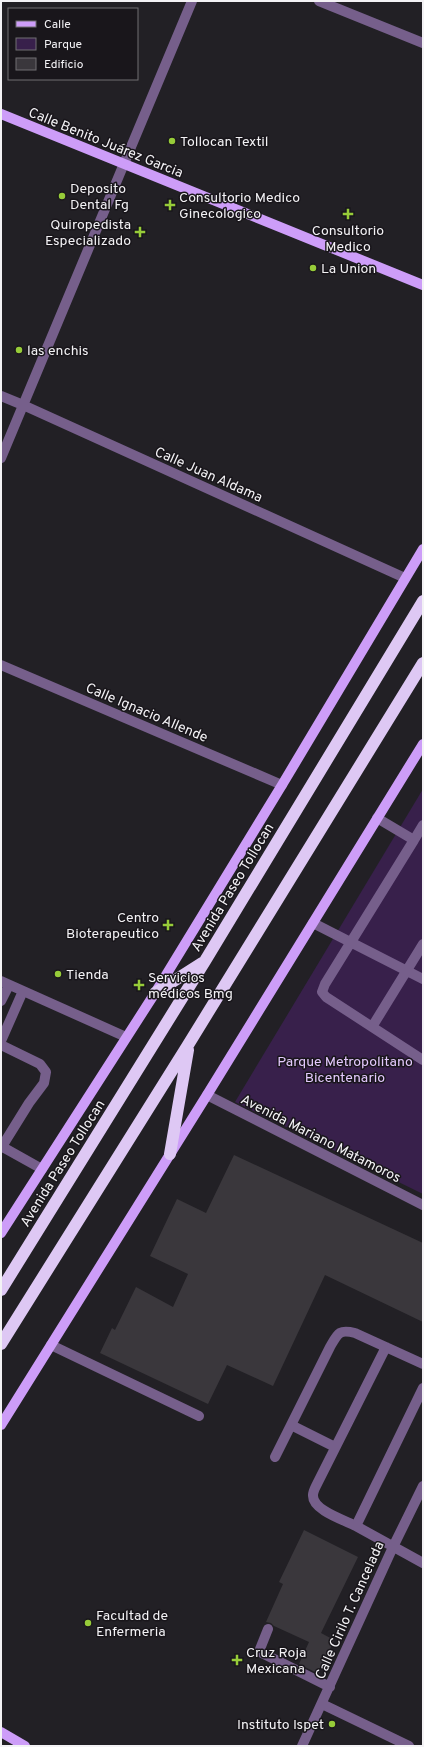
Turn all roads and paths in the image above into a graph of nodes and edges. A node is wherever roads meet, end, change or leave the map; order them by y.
1 (192, 1) edge
2 (319, 1) edge
3 (423, 43) edge
4 (1, 114) edge
5 (124, 165) junction
6 (423, 285) edge
7 (1, 396) edge
8 (23, 405) junction
9 (1, 458) edge
10 (423, 549) edge
11 (405, 578) junction
12 (422, 603) edge
13 (423, 663) edge
14 (1, 665) edge
15 (423, 744) edge
16 (282, 785) junction
17 (377, 818) junction
18 (423, 826) edge
19 (414, 840) junction
20 (312, 923) junction
21 (350, 943) junction
22 (423, 944) edge
23 (205, 961) junction
24 (407, 970) junction
25 (423, 980) edge
26 (5, 983) edge
27 (23, 991) junction
28 (155, 993) junction
29 (1, 1001) edge
30 (372, 1027) junction
31 (126, 1037) junction
32 (1, 1041) edge
33 (1, 1045) edge
34 (188, 1045) junction
35 (423, 1060) edge
36 (207, 1095) junction
37 (1, 1147) edge
38 (170, 1154) junction
39 (42, 1169) junction
40 (423, 1205) edge
41 (1, 1233) edge
42 (1, 1290) edge
43 (1, 1344) edge
44 (51, 1345) junction
45 (386, 1347) junction
46 (423, 1364) edge
47 (423, 1388) edge
48 (199, 1416) dead end
49 (1, 1425) edge
50 (291, 1425) junction
51 (336, 1447) junction
52 (275, 1457) dead end
53 (423, 1486) edge
54 (356, 1526) junction
55 (393, 1547) junction
56 (423, 1563) edge
57 (268, 1629) dead end
58 (330, 1687) junction
59 (322, 1704) junction
60 (1, 1732) edge
61 (25, 1746) edge
62 (302, 1746) edge
63 (409, 1746) edge

1 - 5 street
2 - 3 street
4 - 5 main road, Calle Benito Juárez Garcia
5 - 6 main road, Calle Benito Juárez Garcia
5 - 8 street
7 - 8 street, Calle Juan Aldama
8 - 9 street
8 - 11 street, Calle Juan Aldama
10 - 11 main road, Avenida Paseo Tollocan
11 - 16 main road, Avenida Paseo Tollocan
12 - 23 highway, Avenida Paseo Tollocan
13 - 34 highway
14 - 16 street, Calle Ignacio Allende
15 - 17 main road
16 - 28 main road, Avenida Paseo Tollocan
17 - 19 street
17 - 20 main road
18 - 19 street
19 - 21 street
20 - 21 street
20 - 36 main road
21 - 24 street
21 - 30 street
22 - 24 street
23 - 28 highway
23 - 42 highway, Avenida Paseo Tollocan
24 - 25 street
24 - 30 street
26 - 27 street
26 - 29 street
27 - 31 street
27 - 32 street
28 - 31 main road, Avenida Paseo Tollocan
30 - 35 street
31 - 39 main road, Avenida Paseo Tollocan
33 - 37 street
34 - 38 highway
34 - 43 highway
36 - 38 main road
36 - 40 street, Avenida Mariano Matamoros
37 - 39 street
38 - 44 main road
39 - 41 main road, Avenida Paseo Tollocan
44 - 48 street
44 - 49 main road
45 - 46 street
45 - 50 street
45 - 51 street
47 - 54 street
50 - 51 street
50 - 52 street
51 - 54 street
53 - 55 street, Calle Cirilo T. Cancelada
54 - 55 street
55 - 56 street
55 - 58 street, Calle Cirilo T. Cancelada
57 - 58 street
58 - 59 street, Calle Cirilo T. Cancelada
59 - 62 street, Calle Cirilo T. Cancelada
59 - 63 street
60 - 61 main road

